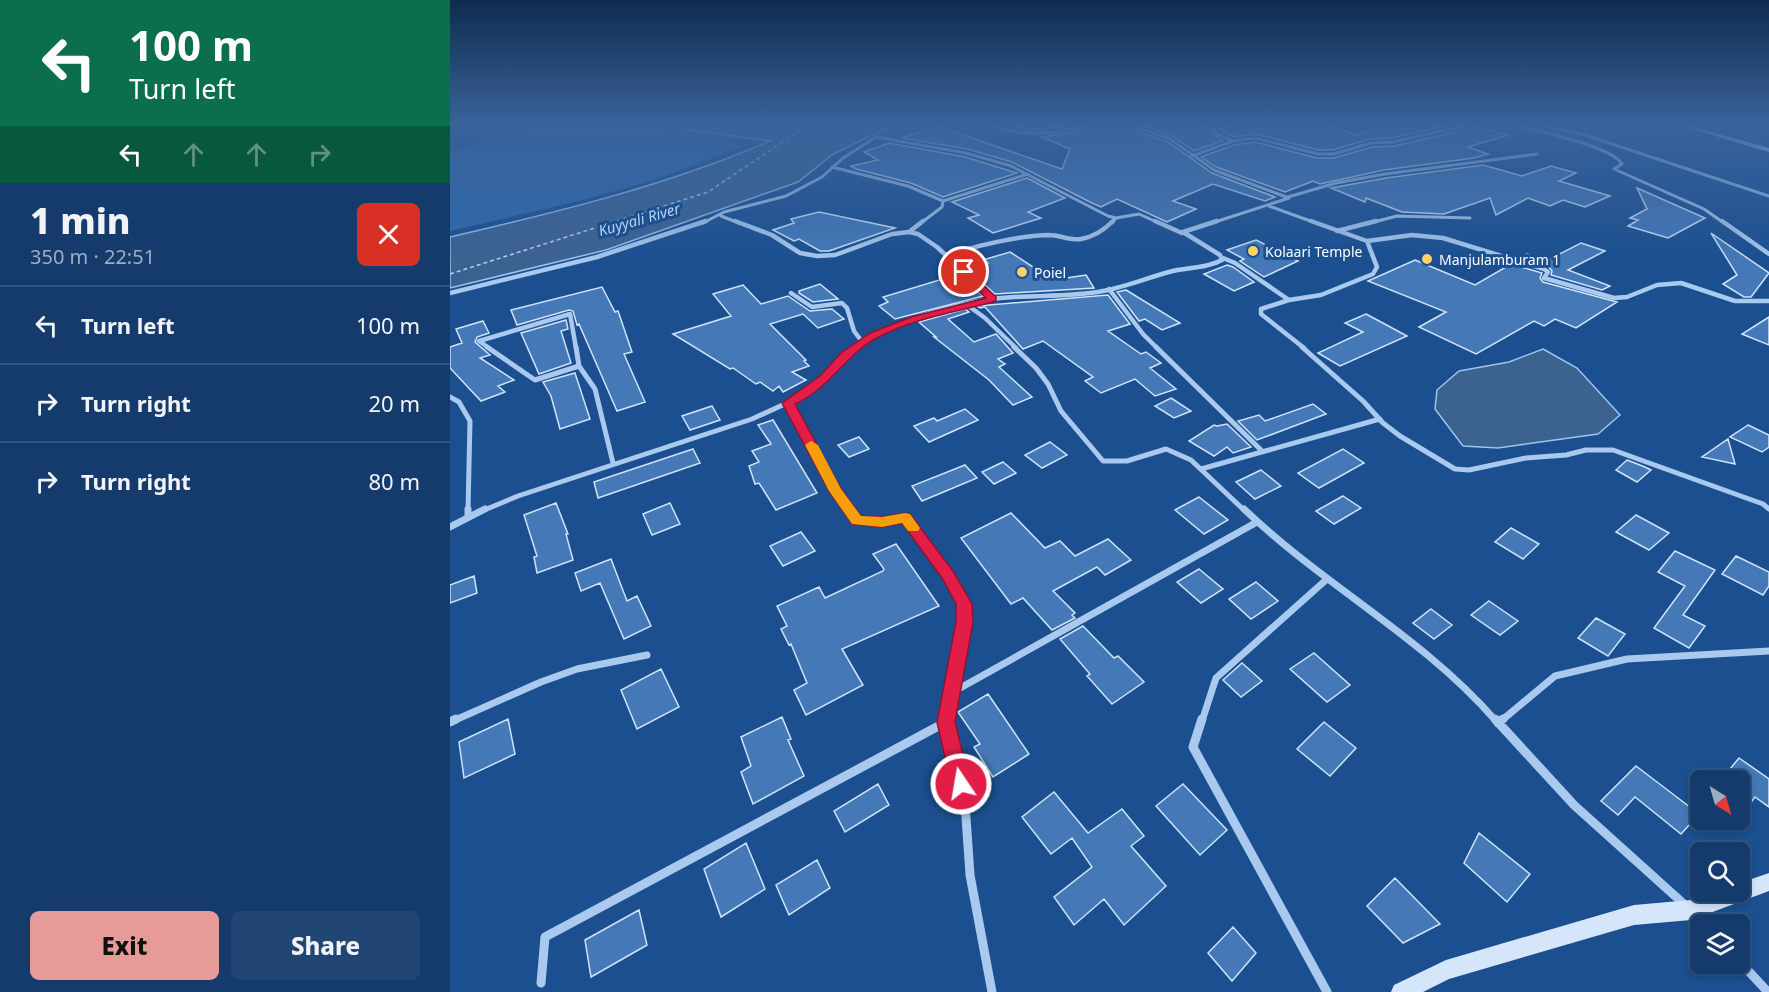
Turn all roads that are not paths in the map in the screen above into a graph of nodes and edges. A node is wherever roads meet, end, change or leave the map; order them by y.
1 (827, 171) edge
2 (852, 171) edge
3 (1022, 171) edge
4 (1218, 171) edge
5 (1405, 171) edge
6 (1619, 171) edge
7 (1028, 174) junction
8 (1288, 197) junction
9 (943, 201) junction
10 (1269, 205) junction
11 (721, 216) junction
12 (1116, 218) junction
13 (1470, 218) dead end
14 (1337, 231) junction
15 (909, 232) junction
16 (1182, 233) junction
17 (1367, 241) junction
18 (1769, 254) edge
19 (945, 255) junction
20 (1222, 258) junction
21 (1109, 289) junction
22 (450, 292) edge
23 (791, 293) dead end
24 (993, 299) junction
25 (1289, 300) junction
26 (1769, 301) edge
27 (966, 304) junction
28 (863, 343) junction
29 (579, 366) junction
30 (450, 397) edge
31 (788, 403) junction
32 (1380, 419) junction
33 (1262, 451) junction
34 (613, 464) junction
35 (1201, 468) junction
36 (1769, 509) edge
37 (468, 517) junction
38 (1257, 522) junction
39 (450, 527) edge
40 (1327, 579) junction
41 (1769, 651) edge
42 (647, 655) dead end
43 (953, 692) junction
44 (450, 722) edge
45 (946, 722) junction
46 (1498, 723) junction
47 (1769, 882) edge
48 (1694, 914) edge
49 (1703, 914) edge
50 (1690, 917) edge
51 (1750, 973) edge
52 (541, 983) dead end
53 (992, 992) edge
54 (1327, 992) edge
55 (1401, 992) edge
56 (1768, 992) edge

1 - 11 street
2 - 9 street
3 - 7 street
4 - 8 street
5 - 8 street
6 - 18 street
7 - 9 street
7 - 12 street
8 - 10 street
9 - 15 street
10 - 14 street
10 - 16 street
11 - 15 street
11 - 22 street
12 - 16 street
12 - 19 street
13 - 14 street
14 - 17 street
15 - 19 street
16 - 20 street
17 - 25 street
17 - 26 street
19 - 24 street
20 - 21 street
20 - 25 street
21 - 24 street
21 - 33 street
23 - 28 street
24 - 27 street
25 - 32 street
27 - 28 street
27 - 35 street
28 - 31 street
29 - 29 street
29 - 34 street
30 - 37 street
31 - 34 street
31 - 43 street
32 - 33 street
32 - 36 street
33 - 35 street
34 - 37 street
35 - 38 street
37 - 39 street
38 - 40 street
38 - 43 street
40 - 46 street
40 - 54 street
41 - 46 street
42 - 44 street
43 - 45 street
45 - 52 street
45 - 53 street
46 - 48 street
47 - 49 main road
50 - 55 main road
51 - 56 street

